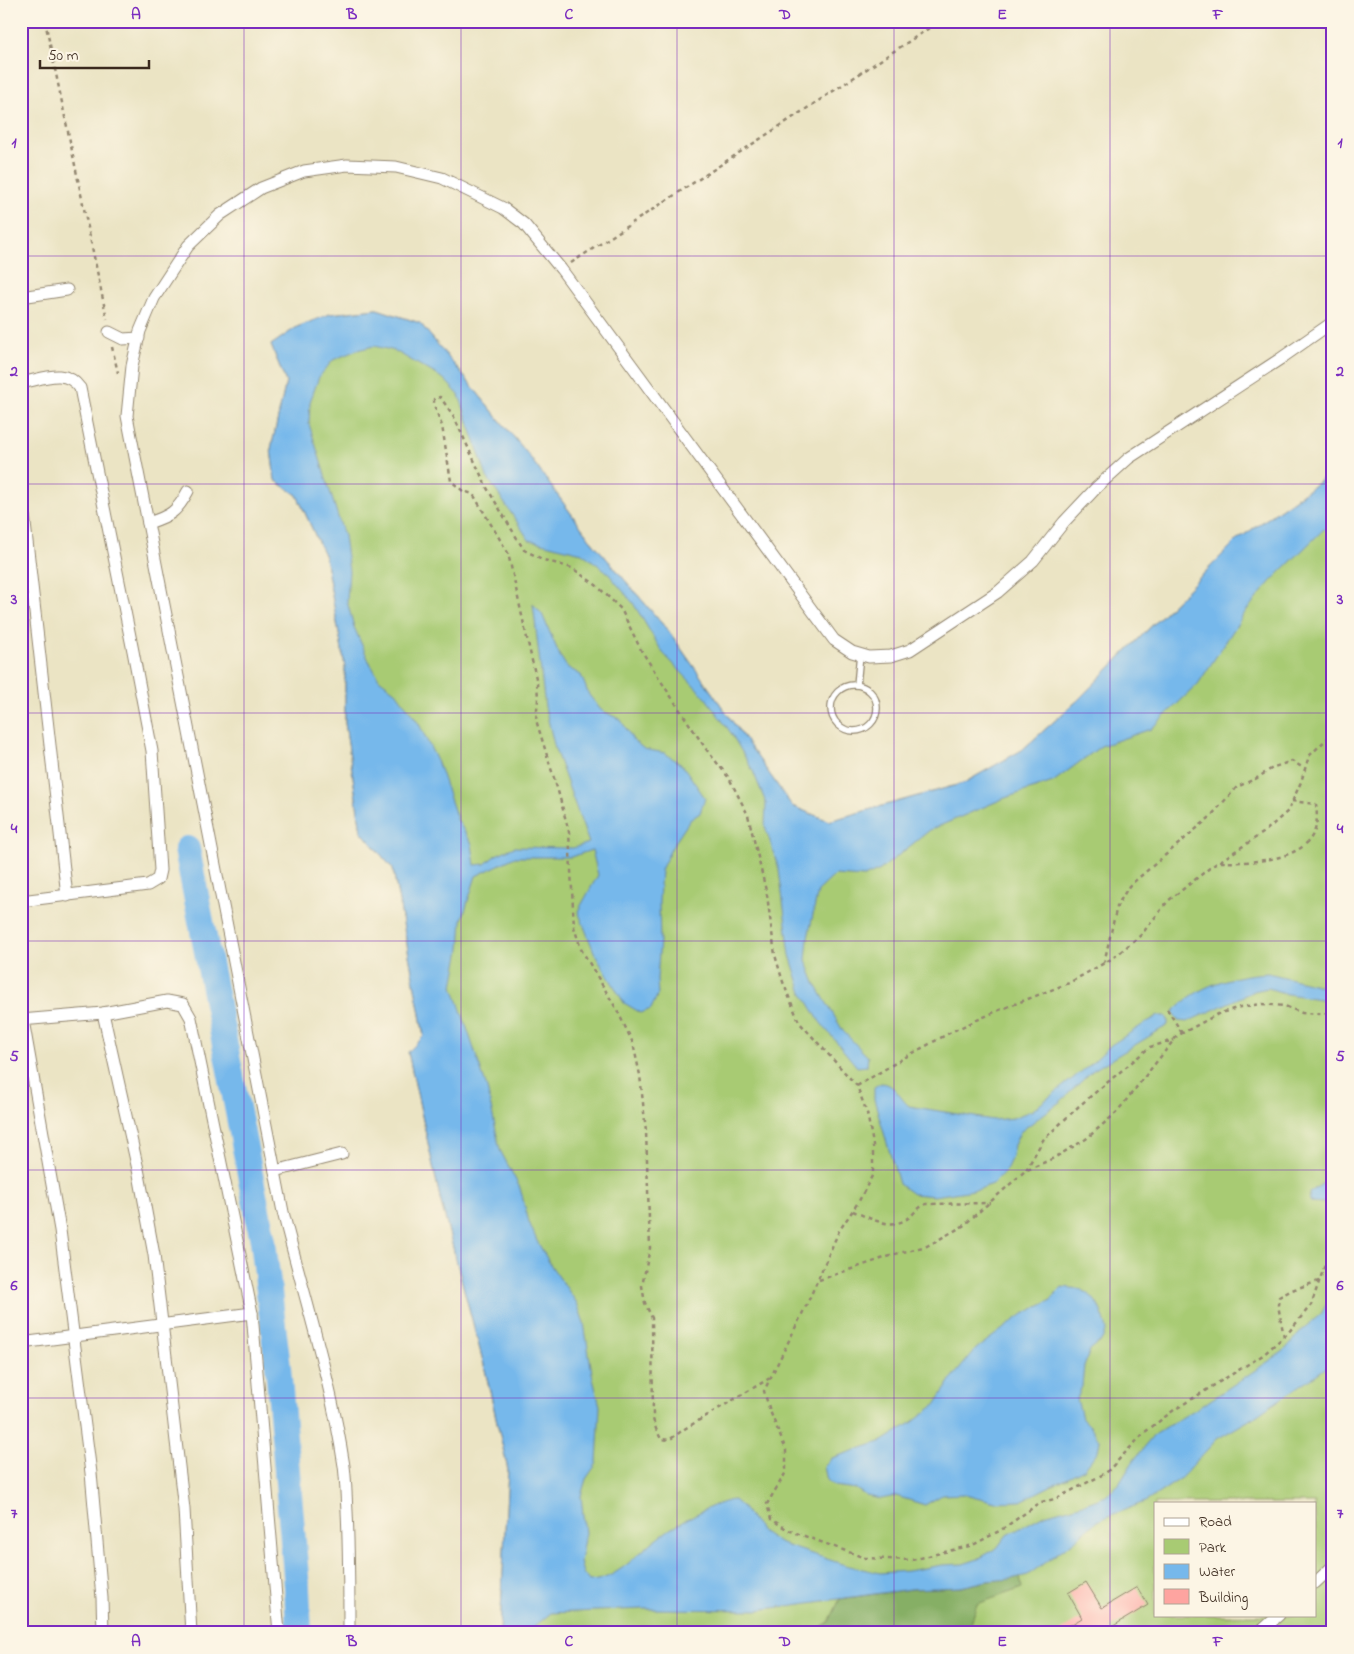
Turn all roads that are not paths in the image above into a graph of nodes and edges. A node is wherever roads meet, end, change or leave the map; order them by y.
1 (67, 290) dead end
2 (21, 297) edge
3 (1333, 322) edge
4 (109, 332) road end
5 (139, 338) junction
6 (21, 383) edge
7 (21, 488) edge
8 (188, 490) dead end
9 (148, 523) junction
10 (24, 544) edge
11 (860, 654) junction
12 (857, 685) junction
13 (67, 896) junction
14 (21, 900) edge
15 (104, 1013) junction
16 (22, 1020) edge
17 (342, 1154) dead end
18 (275, 1171) junction
19 (252, 1313) junction
20 (162, 1325) junction
21 (74, 1336) junction
22 (21, 1343) edge
23 (1333, 1566) edge
24 (1316, 1582) edge
25 (1278, 1616) edge
26 (103, 1633) edge
27 (191, 1633) edge
28 (279, 1633) edge
29 (349, 1633) edge
30 (1259, 1633) edge

1 - 2 street
3 - 11 street
4 - 5 street
5 - 9 street
5 - 11 street
6 - 13 street
7 - 10 street
8 - 9 street
9 - 18 street
10 - 13 street
11 - 12 lane
12 - 12 lane
13 - 14 street
15 - 16 street
15 - 19 street
15 - 20 street
16 - 21 street
17 - 18 street
18 - 29 street
19 - 20 street
19 - 28 street
20 - 21 street
20 - 27 street
21 - 22 street
21 - 26 street
23 - 24 street
25 - 30 street

